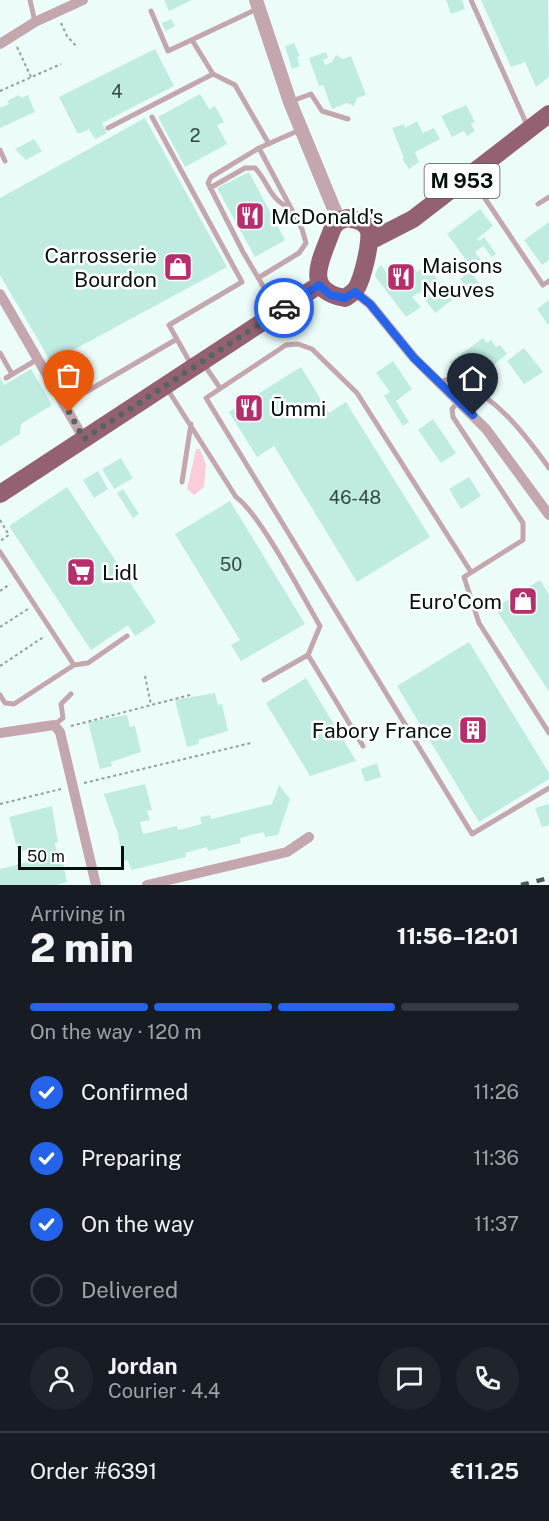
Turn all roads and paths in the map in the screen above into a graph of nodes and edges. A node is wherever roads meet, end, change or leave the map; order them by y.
1 (30, 0) edge
2 (82, 0) edge
3 (471, 0) edge
4 (257, 4) edge
5 (151, 11) dead end
6 (56, 12) junction
7 (35, 22) junction
8 (192, 40) junction
9 (1, 43) edge
10 (77, 47) dead end
11 (61, 64) dead end
12 (213, 74) junction
13 (31, 77) junction
14 (0, 91) edge
15 (290, 102) junction
16 (549, 114) edge
17 (152, 117) dead end
18 (348, 119) dead end
19 (108, 128) dead end
20 (302, 129) junction
21 (529, 129) junction
22 (268, 144) junction
23 (260, 148) junction
24 (0, 150) edge
25 (5, 161) dead end
26 (469, 175) junction
27 (210, 188) junction
28 (549, 196) edge
29 (538, 204) dead end
30 (291, 208) junction
31 (339, 221) junction
32 (370, 241) junction
33 (258, 278) junction
34 (549, 281) edge
35 (319, 285) junction
36 (355, 292) junction
37 (0, 294) edge
38 (279, 312) junction
39 (177, 339) junction
40 (0, 353) edge
41 (38, 359) junction
42 (198, 365) junction
43 (438, 383) junction
44 (165, 386) junction
45 (220, 388) junction
46 (86, 392) dead end
47 (459, 401) junction
48 (191, 424) junction
49 (84, 439) junction
50 (549, 453) edge
51 (542, 458) junction
52 (549, 468) edge
53 (182, 482) dead end
54 (0, 494) edge
55 (549, 515) edge
56 (0, 520) edge
57 (0, 541) edge
58 (0, 552) edge
59 (471, 572) junction
60 (11, 583) dead end
61 (0, 591) edge
62 (35, 604) junction
63 (0, 627) edge
64 (52, 631) junction
65 (127, 636) dead end
66 (308, 654) junction
67 (74, 665) junction
68 (0, 666) edge
69 (145, 676) dead end
70 (264, 680) dead end
71 (71, 694) dead end
72 (0, 695) edge
73 (190, 695) dead end
74 (151, 705) junction
75 (57, 728) junction
76 (0, 733) edge
77 (549, 733) edge
78 (250, 744) dead end
79 (363, 746) dead end
80 (73, 786) junction
81 (549, 788) edge
82 (1, 804) edge
83 (309, 837) dead end
84 (96, 885) edge
85 (147, 885) edge

1 - 7 lane
2 - 6 street
3 - 21 lane
4 - 8 lane
4 - 15 street
5 - 8 lane
6 - 7 street
6 - 10 path
7 - 9 street
8 - 12 lane
9 - 13 path
11 - 13 path
12 - 19 lane
12 - 22 lane
13 - 14 path
15 - 18 lane
15 - 20 street
16 - 21 main road, M 953
17 - 39 lane
20 - 22 lane
20 - 31 street
21 - 26 main road, M 953
22 - 23 lane
23 - 27 lane
23 - 30 lane
24 - 25 lane
26 - 32 main road, M 953
26 - 34 lane
27 - 30 lane
27 - 33 lane
28 - 29 lane
30 - 33 lane
31 - 32 main road
31 - 35 main road
32 - 36 main road
33 - 38 lane
35 - 36 main road
35 - 38 main road
36 - 43 street
37 - 41 street
38 - 42 main road
39 - 42 lane
39 - 46 lane
40 - 41 lane
41 - 49 street
42 - 44 main road
42 - 45 lane
43 - 47 street
43 - 51 lane
44 - 48 lane
44 - 49 main road
45 - 59 lane
45 - 81 lane
47 - 55 street
47 - 59 lane
48 - 53 lane
48 - 66 lane
49 - 54 main road
50 - 51 lane
51 - 52 lane
56 - 57 path
58 - 62 lane
59 - 77 lane
60 - 61 path
62 - 63 path
62 - 64 lane
64 - 67 lane
64 - 68 path
65 - 67 lane
66 - 70 lane
66 - 79 lane
67 - 72 lane
69 - 74 path
71 - 75 lane
73 - 74 path
74 - 75 path
75 - 76 street
75 - 80 street
78 - 80 path
80 - 82 path
80 - 84 street
83 - 85 street

